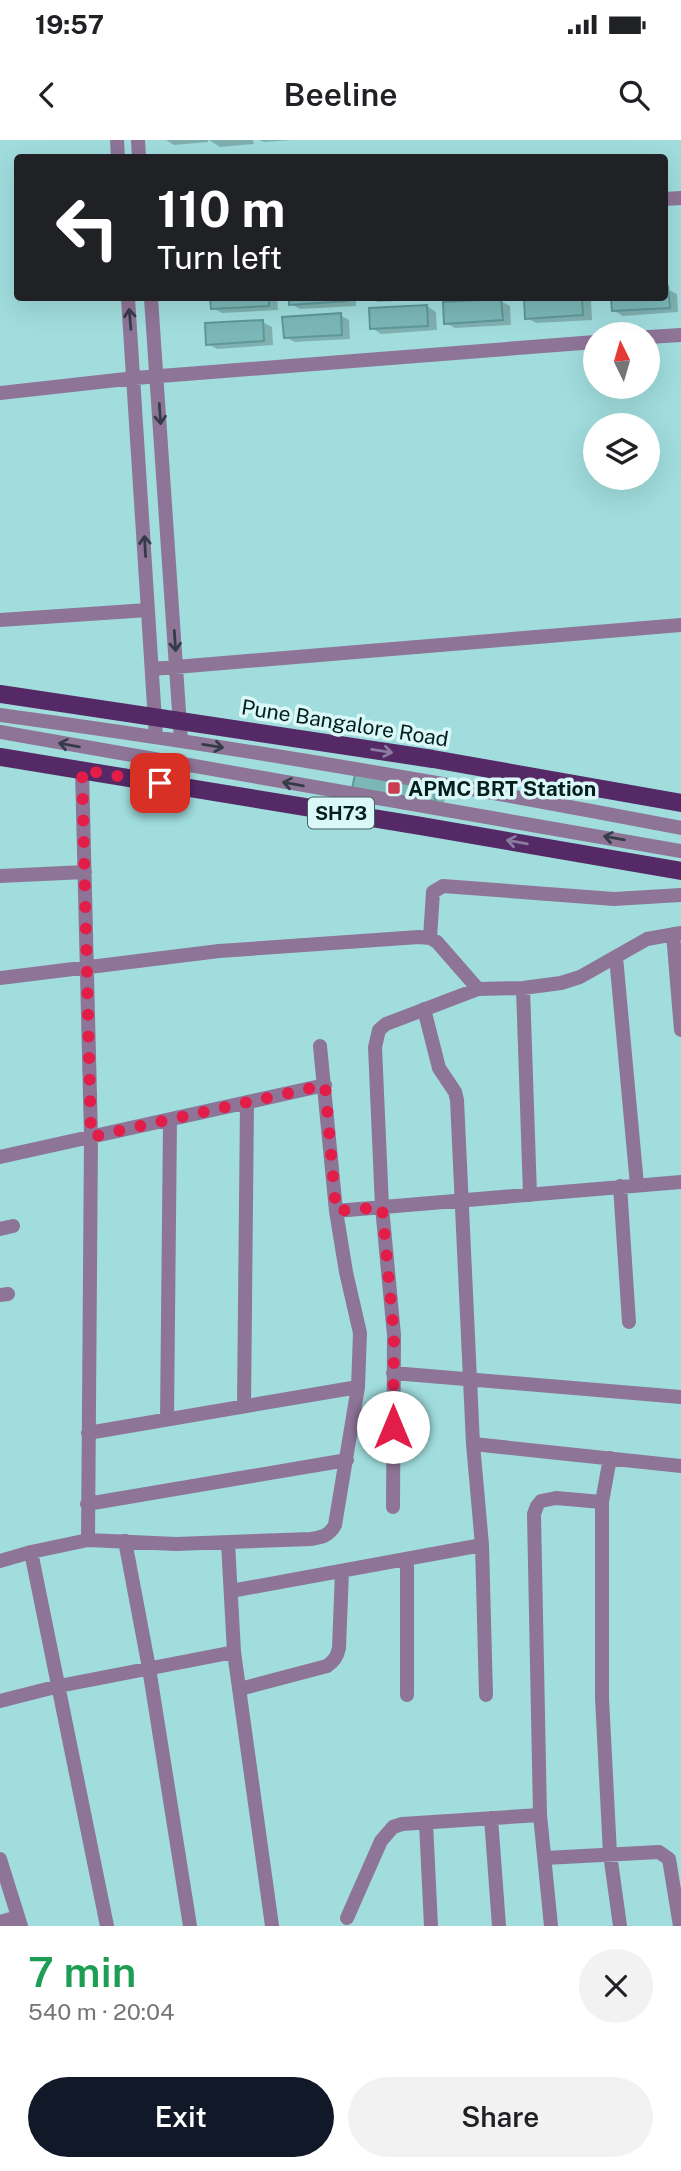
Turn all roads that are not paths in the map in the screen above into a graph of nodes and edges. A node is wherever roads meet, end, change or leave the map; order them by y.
1 (128, 301) edge
2 (151, 301) edge
3 (681, 335) edge
4 (660, 336) edge
5 (583, 343) edge
6 (157, 377) junction
7 (135, 378) junction
8 (0, 393) edge
9 (148, 610) junction
10 (0, 620) edge
11 (681, 625) edge
12 (177, 666) junction
13 (152, 669) junction
14 (0, 694) edge
15 (0, 715) edge
16 (155, 717) junction
17 (180, 720) junction
18 (0, 732) edge
19 (156, 737) junction
20 (181, 741) junction
21 (0, 757) edge
22 (82, 770) junction
23 (681, 803) edge
24 (681, 828) edge
25 (681, 851) edge
26 (681, 871) edge
27 (85, 872) junction
28 (0, 876) edge
29 (681, 895) edge
30 (677, 934) edge
31 (430, 938) junction
32 (617, 957) junction
33 (88, 967) junction
34 (0, 978) edge
35 (523, 988) junction
36 (478, 989) junction
37 (424, 1009) junction
38 (681, 1030) edge
39 (320, 1046) dead end
40 (325, 1085) junction
41 (247, 1102) junction
42 (170, 1119) junction
43 (91, 1137) junction
44 (0, 1157) edge
45 (681, 1182) edge
46 (637, 1185) junction
47 (620, 1186) junction
48 (530, 1195) junction
49 (462, 1202) junction
50 (382, 1207) junction
51 (336, 1211) junction
52 (629, 1322) dead end
53 (393, 1373) junction
54 (470, 1380) junction
55 (358, 1387) junction
56 (681, 1397) edge
57 (244, 1406) junction
58 (167, 1419) junction
59 (88, 1433) junction
60 (473, 1444) junction
61 (610, 1458) junction
62 (347, 1460) junction
63 (681, 1466) edge
64 (601, 1502) junction
65 (87, 1504) junction
66 (393, 1507) dead end
67 (88, 1540) junction
68 (125, 1541) junction
69 (228, 1543) junction
70 (482, 1545) junction
71 (31, 1552) junction
72 (407, 1559) junction
73 (0, 1561) edge
74 (342, 1571) junction
75 (231, 1591) junction
76 (234, 1652) junction
77 (149, 1668) junction
78 (59, 1686) junction
79 (240, 1689) junction
80 (407, 1695) dead end
81 (486, 1695) dead end
82 (0, 1701) edge
83 (541, 1815) junction
84 (491, 1818) junction
85 (426, 1822) junction
86 (610, 1854) junction
87 (0, 1858) edge
88 (545, 1858) junction
89 (346, 1917) dead end
90 (20, 1922) edge
91 (0, 1923) edge
92 (107, 1926) edge
93 (190, 1926) edge
94 (272, 1926) edge
95 (431, 1926) edge
96 (499, 1926) edge
97 (551, 1926) edge
98 (620, 1926) edge
99 (680, 1926) edge

7 -> 1 street
2 - 6 street
3 - 4 street
5 - 6 street
6 - 7 street
6 -> 12 street
7 - 8 street
9 -> 7 street
9 - 10 street
9 - 13 street
11 - 12 street
12 - 13 street
12 - 17 street
13 - 16 street
14 - 16 main road, Pune Bangalore Road
15 - 19 street
16 - 17 main road, Pune Bangalore Road
16 - 19 street
17 - 20 street
17 -> 23 main road, Pune Bangalore Road
25 -> 18 street
19 - 20 street
20 -> 24 street
21 - 22 main road, SH73
26 -> 22 main road, SH73
22 - 27 street
27 - 28 street
27 - 33 street
29 - 31 street
30 - 32 street
30 - 38 street
31 - 33 street
31 - 36 street
32 - 35 street
32 - 46 street
33 - 34 street
33 - 43 street
35 - 36 street
35 - 48 street
36 - 37 street
37 - 49 street
37 - 50 street
39 - 40 street
40 - 41 street
40 - 51 street
41 - 42 street
41 - 57 street
42 - 43 street
42 - 58 street
43 - 44 street
43 - 59 street
45 - 46 street
46 - 47 street
47 - 48 street
47 - 52 street
48 - 49 street
49 - 50 street
49 - 54 street
50 - 51 street
50 - 53 street
51 - 55 street
53 - 54 street
53 - 66 street
54 - 56 street
54 - 60 street
55 - 57 street
55 - 62 street
57 - 58 street
58 - 59 street
59 - 65 street
60 - 61 street
60 - 70 street
61 - 63 street
61 - 64 street
62 - 65 street
62 - 69 street
64 - 83 street
64 - 86 street
65 - 67 street
67 - 68 street
67 - 71 street
68 - 69 street
68 - 77 street
69 - 75 street
70 - 72 street
70 - 81 street
71 - 73 street
71 - 78 street
72 - 74 street
72 - 80 street
74 - 75 street
74 - 79 street
75 - 76 street
76 - 77 street
76 - 79 street
77 - 78 street
77 - 93 street
78 - 82 street
78 - 92 street
79 - 94 street
83 - 84 street
83 - 88 street
84 - 85 street
84 - 96 street
85 - 89 street
85 - 95 street
86 - 88 street
86 - 98 street
86 - 99 street
87 - 90 street
88 - 97 street
90 - 91 street

